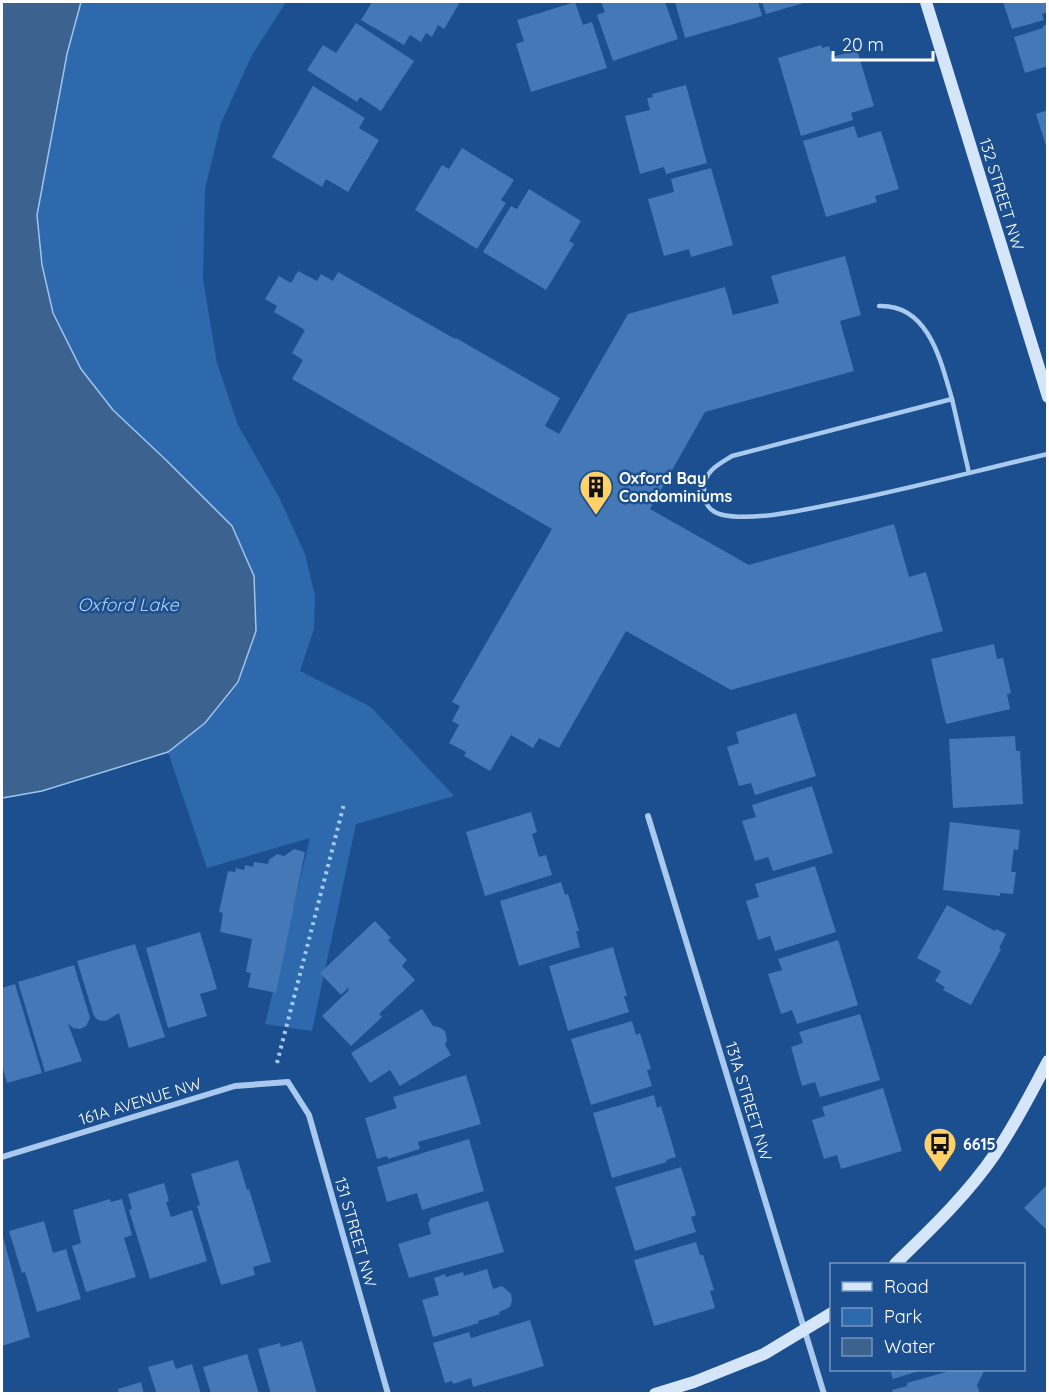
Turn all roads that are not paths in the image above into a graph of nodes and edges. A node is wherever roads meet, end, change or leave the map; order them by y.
1 (926, 2) edge
2 (879, 306) dead end
3 (1047, 396) edge
4 (952, 399) junction
5 (1047, 454) edge
6 (969, 473) junction
7 (648, 816) dead end
8 (1047, 1061) edge
9 (288, 1082) joint
10 (2, 1157) edge
11 (896, 1263) edge
12 (830, 1314) edge
13 (804, 1330) junction
14 (388, 1394) edge
15 (655, 1394) edge
16 (824, 1394) edge

1 - 3 street, 132 STREET NW
2 - 4 lane
4 - 6 lane
4 - 6 lane
5 - 6 lane
7 - 13 street, 131A STREET NW
8 - 11 street
9 - 10 street, 161A AVENUE NW
9 - 14 street, 131 STREET NW
12 - 13 street
13 - 15 street
13 - 16 street, 131A STREET NW

